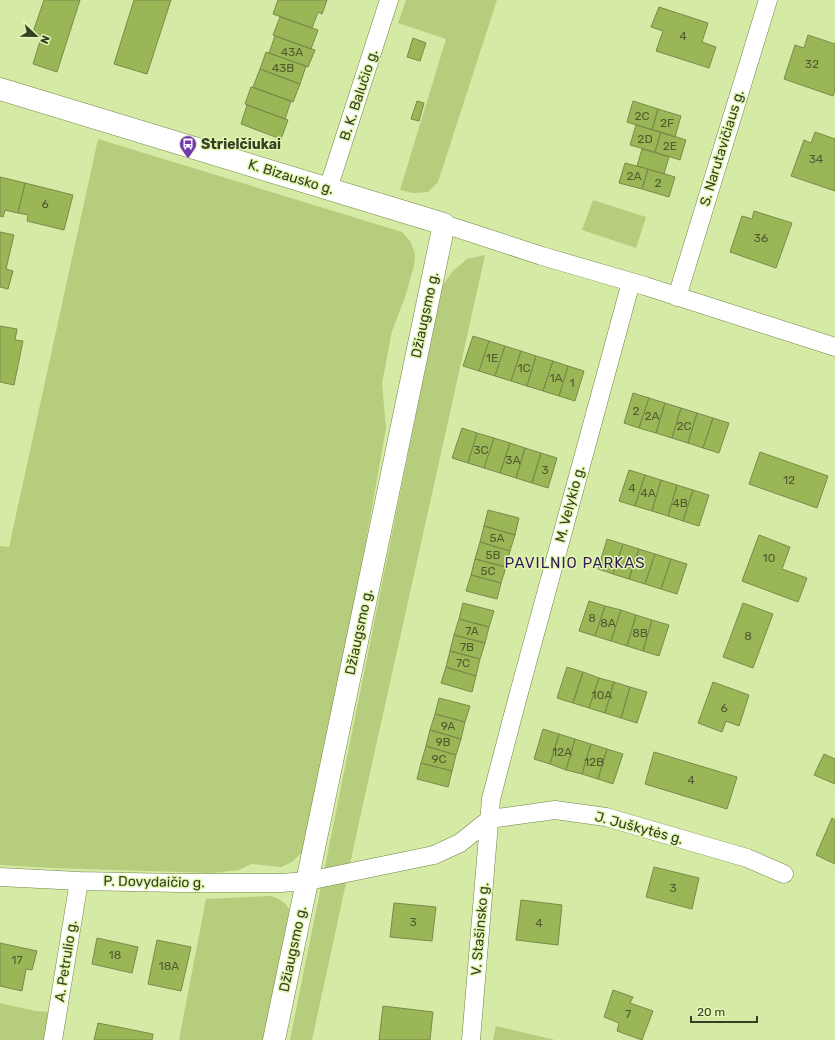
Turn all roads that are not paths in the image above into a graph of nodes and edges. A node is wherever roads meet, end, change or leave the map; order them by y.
1 (389, 0) edge
2 (768, 0) edge
3 (0, 89) edge
4 (328, 189) junction
5 (444, 224) junction
6 (631, 282) junction
7 (677, 297) junction
8 (835, 347) edge
9 (490, 819) junction
10 (784, 874) dead end
11 (0, 877) edge
12 (79, 881) junction
13 (308, 881) junction
14 (53, 1040) edge
15 (274, 1040) edge
16 (471, 1040) edge

1 - 4 street, B. K. Balučio g.
2 - 7 street, S. Narutavičiaus g.
3 - 4 street, K. Bizausko g.
4 - 5 street, K. Bizausko g.
5 - 6 street
5 - 13 street, Džiaugsmo g.
6 - 7 street
6 - 9 street, M. Velykio g.
7 - 8 street
9 - 10 street, J. Juškytės g.
9 - 13 street, P. Dovydaičio g.
9 - 16 street, V. Stašinsko g.
11 - 12 street, P. Dovydaičio g.
12 - 13 street, P. Dovydaičio g.
12 - 14 street, A. Petrulio g.
13 - 15 street, Džiaugsmo g.

